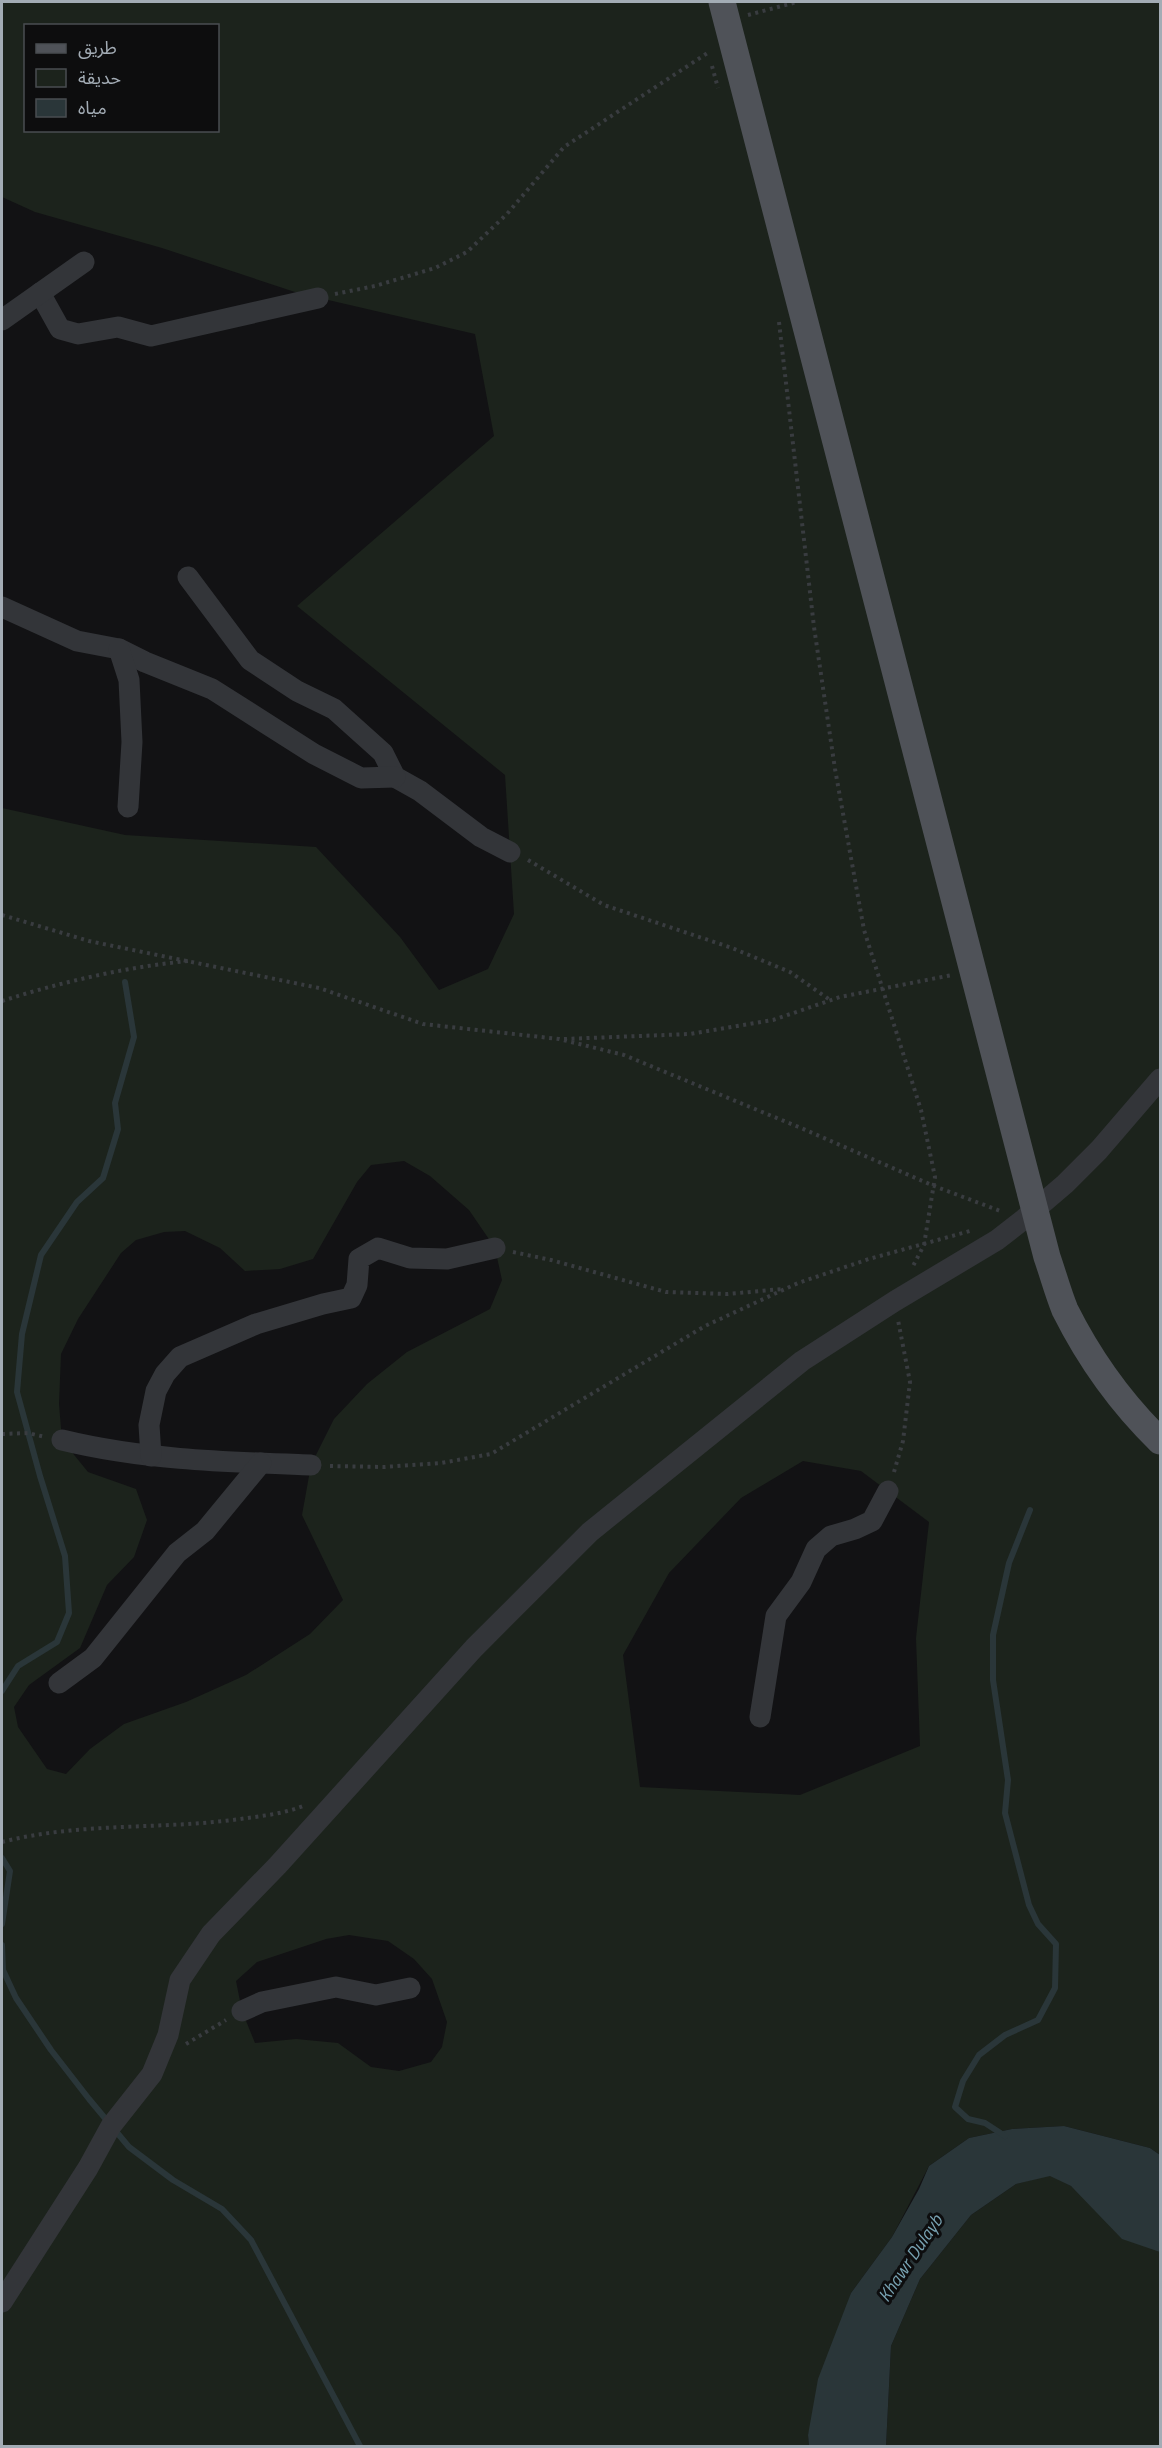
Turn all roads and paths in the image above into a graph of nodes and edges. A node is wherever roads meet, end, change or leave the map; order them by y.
1 (797, 2) edge
2 (725, 12) edge
3 (706, 42) dead end
4 (709, 52) junction
5 (719, 91) dead end
6 (84, 262) dead end
7 (40, 293) junction
8 (318, 298) joint
9 (778, 318) dead end
10 (2, 320) edge
11 (188, 577) dead end
12 (2, 607) edge
13 (119, 648) junction
14 (395, 777) junction
15 (128, 807) dead end
16 (510, 852) joint
17 (2, 915) edge
18 (193, 961) junction
19 (973, 970) junction
20 (884, 989) junction
21 (830, 1000) junction
22 (2, 1001) edge
23 (559, 1040) junction
24 (1161, 1079) edge
25 (933, 1186) junction
26 (1029, 1213) junction
27 (975, 1229) dead end
28 (924, 1245) junction
29 (495, 1248) joint
30 (786, 1289) junction
31 (895, 1301) junction
32 (2, 1434) edge
33 (62, 1440) joint
34 (1161, 1441) edge
35 (151, 1456) junction
36 (261, 1463) junction
37 (311, 1465) joint
38 (888, 1491) joint
39 (59, 1683) dead end
40 (760, 1716) dead end
41 (308, 1803) dead end
42 (2, 1842) edge
43 (410, 1988) dead end
44 (242, 2011) joint
45 (180, 2048) dead end
46 (2, 2302) edge

1 - 2 path
2 - 19 main road
3 - 4 path
4 - 5 path
4 - 8 path
6 - 7 street
7 - 8 street
7 - 10 street
9 - 20 path
11 - 14 street
12 - 13 street
13 - 14 street
13 - 15 street
14 - 16 street
16 - 21 path
17 - 18 path
18 - 22 path
18 - 23 path
19 - 20 path
19 - 26 main road
20 - 21 path
20 - 25 path
21 - 23 path
23 - 25 path
24 - 26 street
25 - 26 path
25 - 28 path
26 - 31 street
26 - 34 main road
27 - 28 path
28 - 30 path
28 - 31 path
29 - 30 path
29 - 35 street
30 - 37 path
31 - 38 path
31 - 46 street
32 - 33 path
33 - 35 street
35 - 36 street
36 - 37 street
36 - 39 street
38 - 40 street
41 - 42 path
43 - 44 street
44 - 45 path

